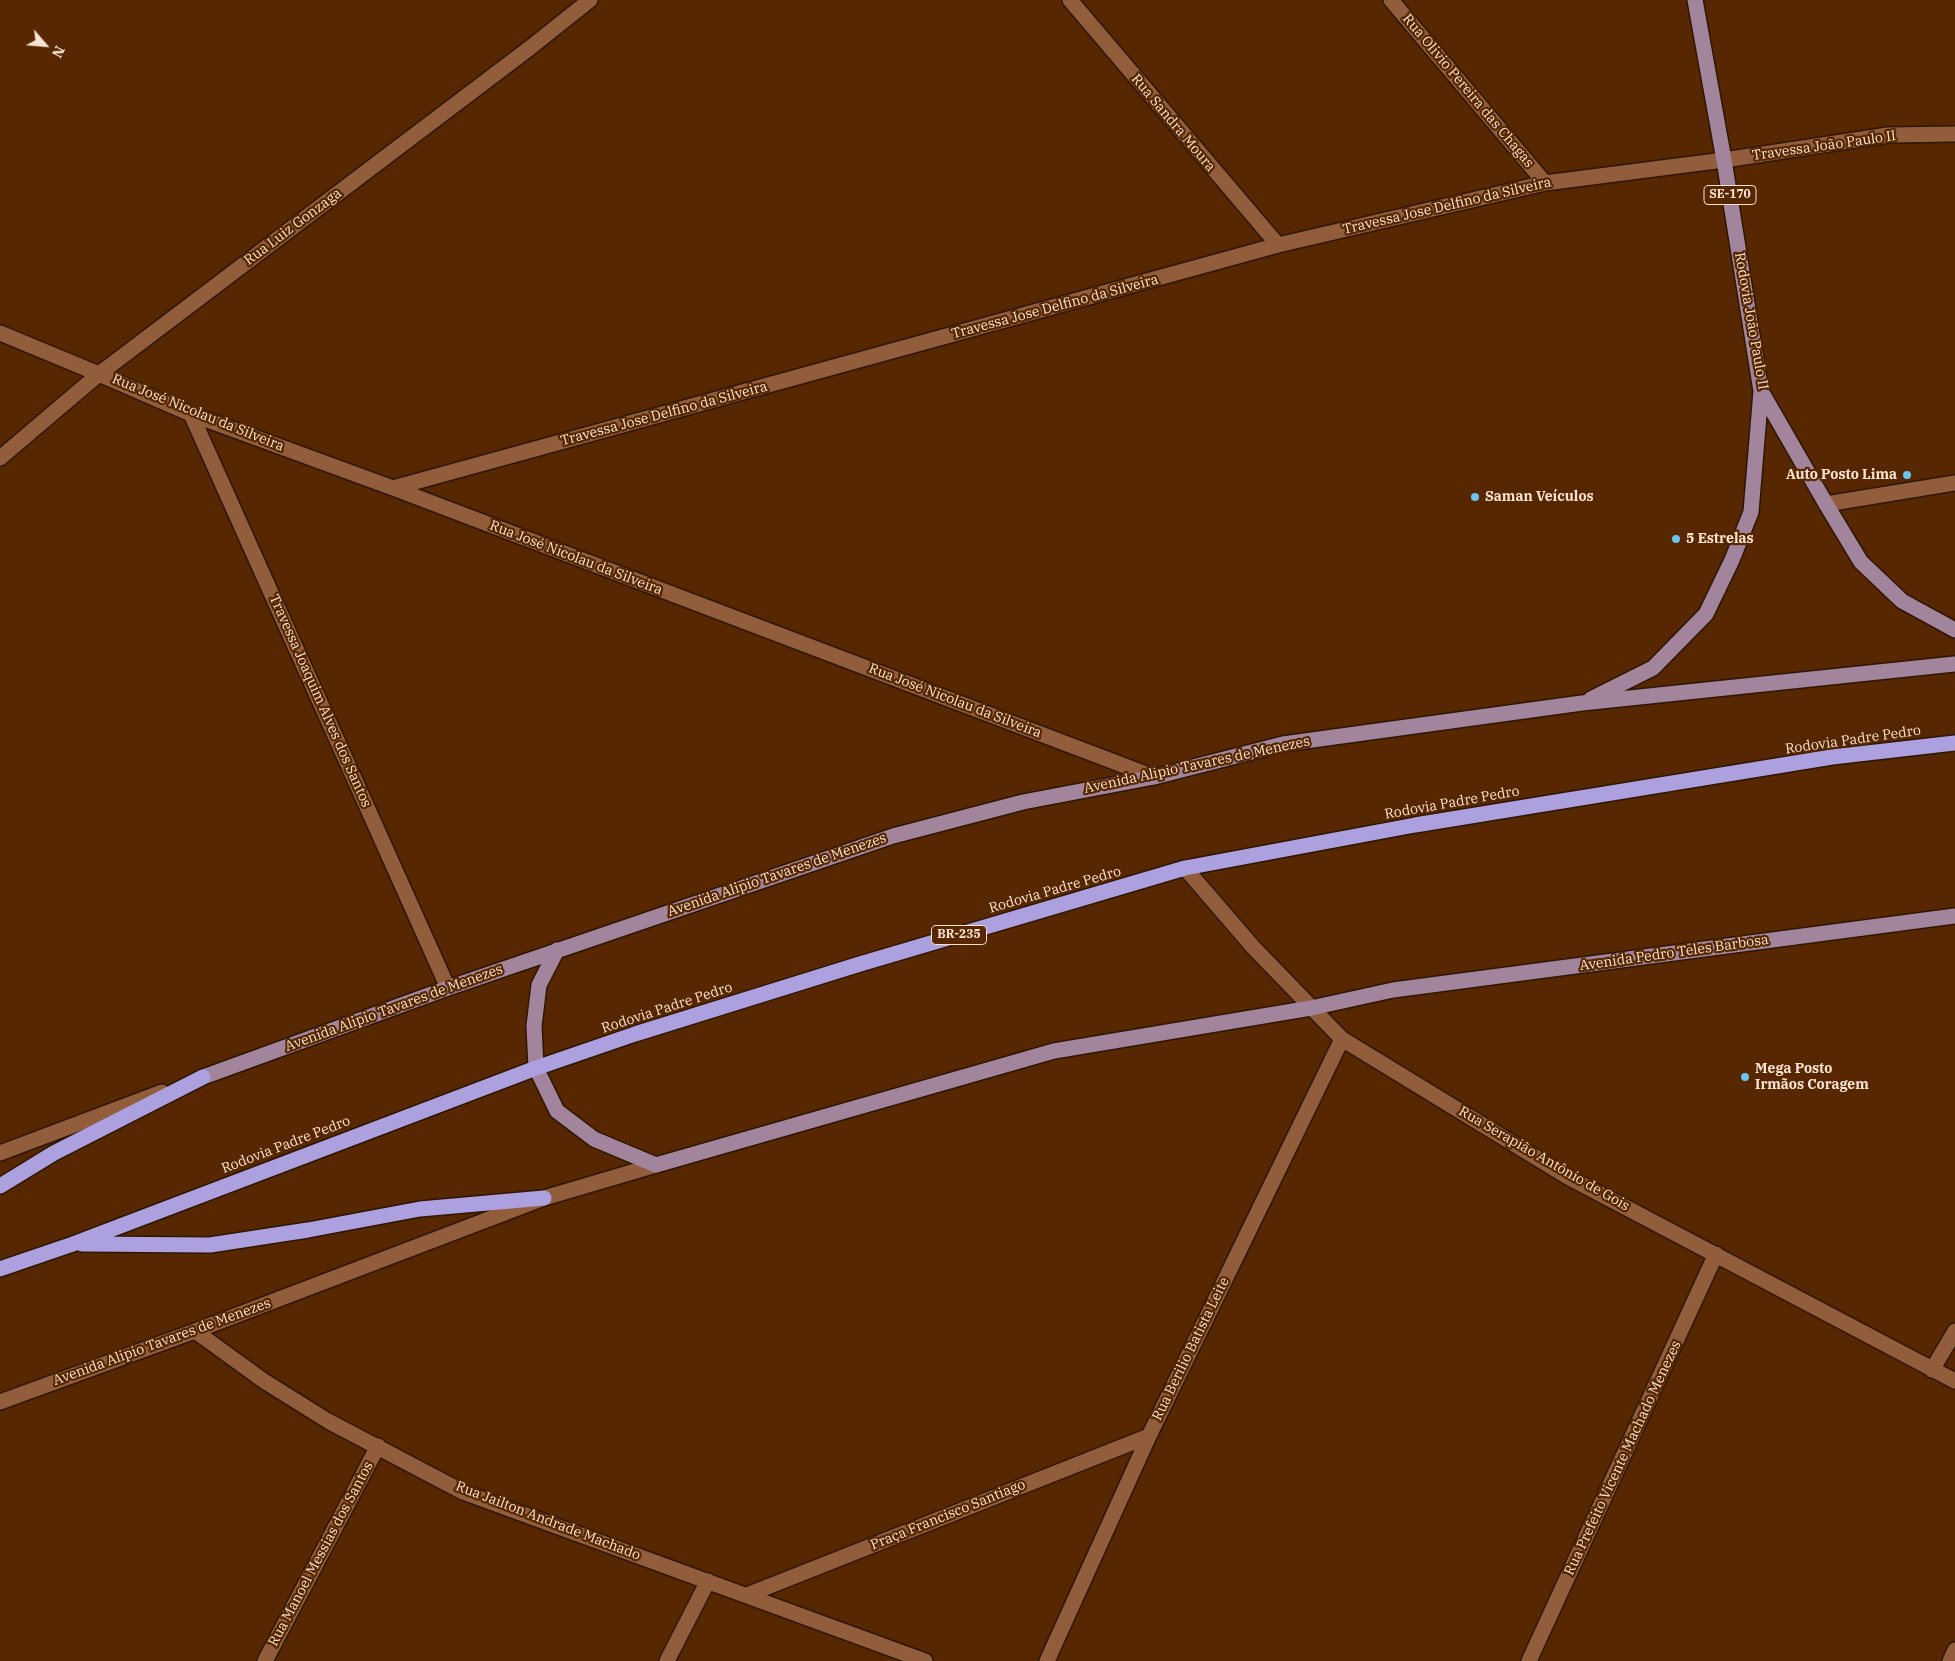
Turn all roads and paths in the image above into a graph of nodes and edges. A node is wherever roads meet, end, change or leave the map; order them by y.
1 (590, 0) edge
2 (1070, 0) edge
3 (1391, 0) edge
4 (1695, 0) edge
5 (1955, 134) edge
6 (1724, 160) junction
7 (1545, 183) junction
8 (1278, 245) junction
9 (0, 334) edge
10 (99, 374) junction
11 (1762, 391) junction
12 (192, 414) junction
13 (0, 458) edge
14 (1955, 483) edge
15 (393, 488) junction
16 (1826, 504) junction
17 (1955, 630) edge
18 (1955, 664) edge
19 (1582, 703) junction
20 (1955, 743) edge
21 (1154, 777) junction
22 (1185, 868) junction
23 (1955, 916) edge
24 (558, 950) junction
25 (448, 988) junction
26 (1393, 990) joint
27 (1311, 1008) junction
28 (1342, 1039) junction
29 (536, 1068) junction
30 (203, 1077) junction
31 (0, 1153) edge
32 (656, 1165) junction
33 (0, 1186) edge
34 (544, 1198) junction
35 (73, 1244) junction
36 (1716, 1254) junction
37 (0, 1269) edge
38 (1955, 1330) edge
39 (195, 1331) junction
40 (1932, 1370) junction
41 (1955, 1381) edge
42 (0, 1402) edge
43 (1149, 1436) junction
44 (378, 1446) junction
45 (708, 1581) junction
46 (747, 1595) junction
47 (1955, 1650) edge
48 (265, 1661) edge
49 (667, 1661) edge
50 (925, 1661) edge
51 (1047, 1661) edge
52 (1529, 1661) edge
53 (1950, 1661) edge

1 - 10 street, Rua Luiz Gonzaga
2 - 8 street, Rua Sandra Moura
3 - 7 street, Rua Olivio Pereira das Chagas
4 - 6 main road, Rodovia João Paulo II / SE-170
5 - 6 street, Travessa João Paulo II
6 - 7 street, Travessa Jose Delfino da Silveira
6 - 11 main road, Rodovia João Paulo II / SE-170
7 - 8 street, Travessa Jose Delfino da Silveira
8 - 15 street, Travessa Jose Delfino da Silveira
9 - 10 street, Rua José Nicolau da Silveira
10 - 12 street, Rua José Nicolau da Silveira
10 - 13 street, Rua Luiz Gonzaga
11 - 16 main road, Rodovia João Paulo II
11 - 19 main road
12 - 15 street, Rua José Nicolau da Silveira
12 - 25 street, Travessa Joaquim Alves dos Santos
14 - 16 street
15 - 21 street, Rua José Nicolau da Silveira
16 - 17 main road, Rodovia João Paulo II
18 - 19 main road
19 - 21 main road, Avenida Alipio Tavares de Menezes
20 - 22 highway, Rodovia Padre Pedro / BR-235
21 - 24 main road, Avenida Alipio Tavares de Menezes
22 - 27 street, Rua Serapião Antônio de Gois
22 - 29 highway, Rodovia Padre Pedro / BR-235
23 - 26 main road, Avenida Pedro Teles Barbosa
24 - 25 main road, Avenida Alipio Tavares de Menezes
24 - 29 main road
25 - 30 main road, Avenida Alipio Tavares de Menezes
26 - 27 main road, Avenida Alipio Tavares de Menezes
27 - 28 street, Rua Serapião Antônio de Gois
27 - 32 main road, Avenida Alipio Tavares de Menezes
28 - 36 street, Rua Serapião Antônio de Gois
28 - 43 street, Rua Berilio Batista Leite
29 - 32 main road
29 - 35 highway, Rodovia Padre Pedro / BR-235
30 - 31 street, Avenida Alipio Tavares de Menezes
30 - 33 highway
32 - 34 street, Avenida Alipio Tavares de Menezes
34 - 35 highway
34 - 39 street, Avenida Alipio Tavares de Menezes
35 - 37 highway, Rodovia Padre Pedro / BR-235
36 - 40 street, Rua Serapião Antônio de Gois
36 - 52 street, Rua Prefeito Vicente Machado Menezes
38 - 40 street
39 - 42 street, Avenida Alipio Tavares de Menezes
39 - 44 street, Rua Jailton Andrade Machado
40 - 41 street, Rua Serapião Antônio de Gois
43 - 46 street, Praça Francisco Santiago
43 - 51 street, Rua Berilio Batista Leite
44 - 45 street, Rua Jailton Andrade Machado
44 - 48 street, Rua Manoel Messias dos Santos
45 - 46 street, Rua Jailton Andrade Machado
45 - 49 street
46 - 50 street, Rua Jailton Andrade Machado
47 - 53 street

